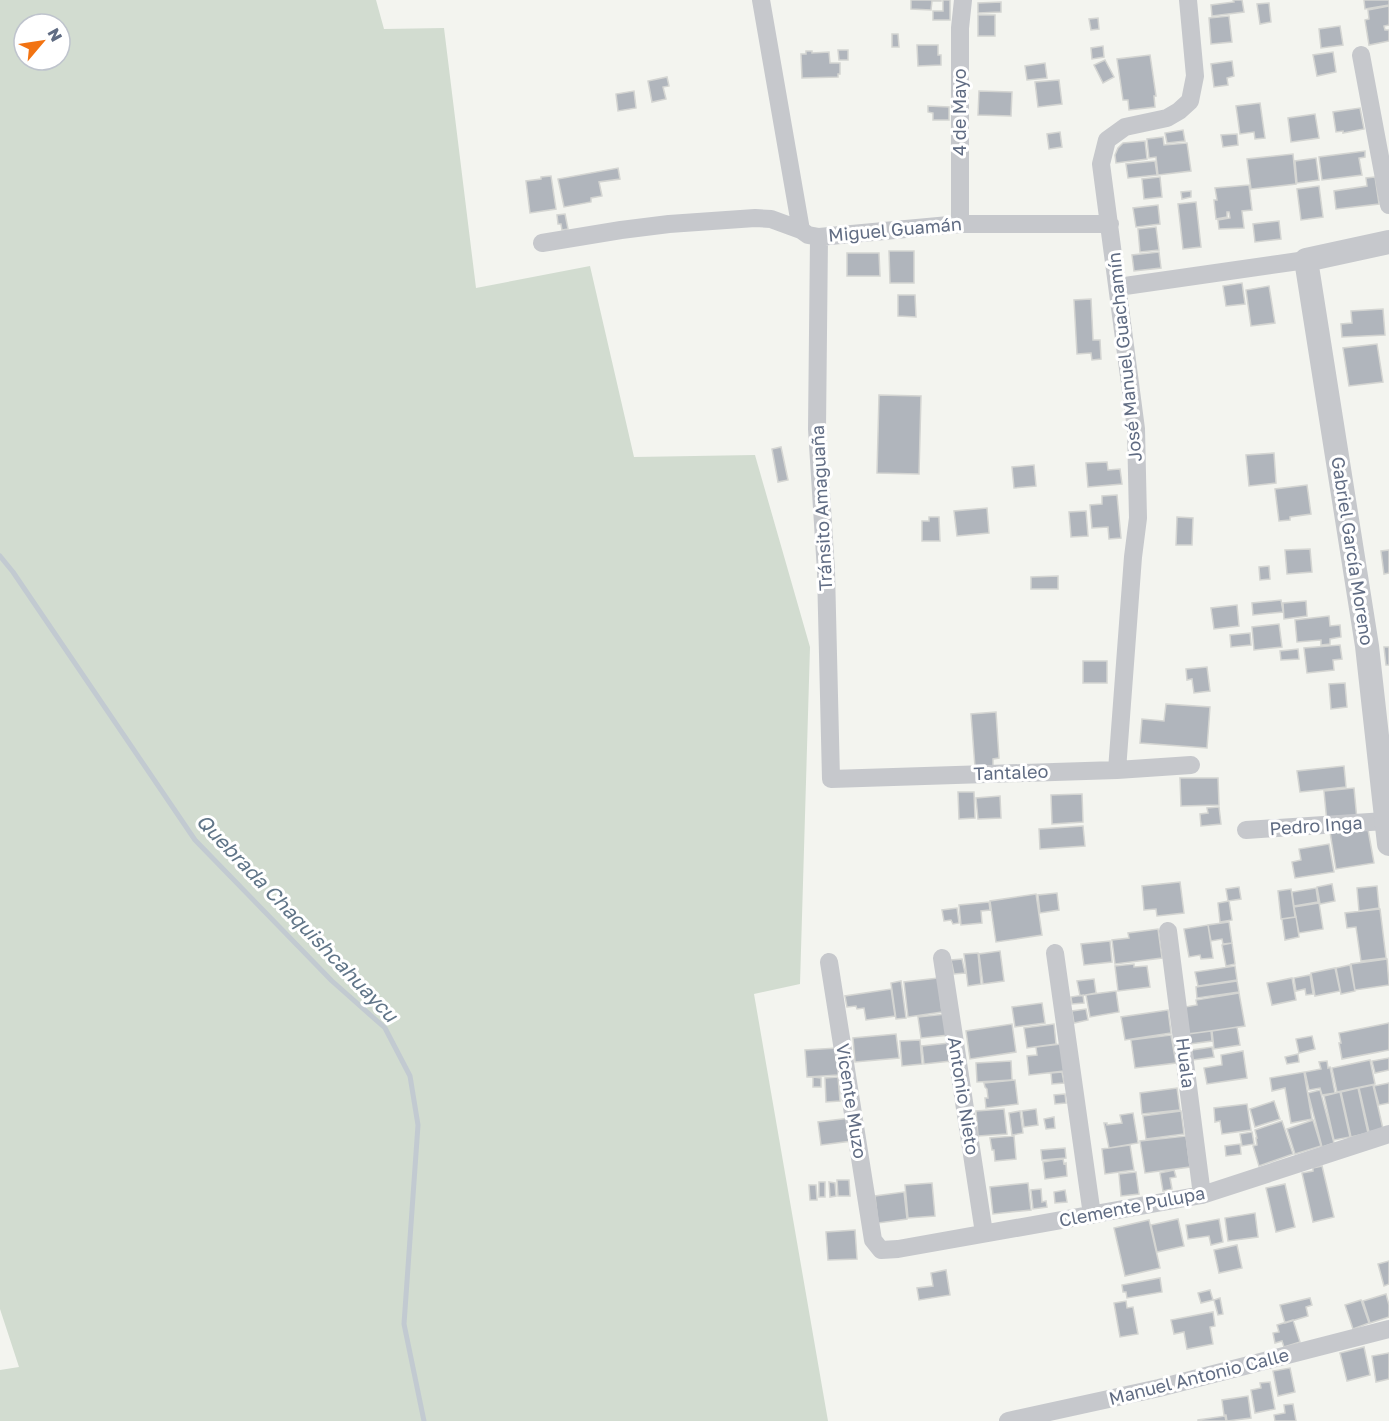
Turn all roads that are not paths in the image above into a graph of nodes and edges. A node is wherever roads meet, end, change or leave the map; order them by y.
1 (761, 0) edge
2 (963, 0) edge
3 (1188, 0) edge
4 (1361, 55) dead end
5 (1389, 205) edge
6 (960, 224) junction
7 (1110, 224) junction
8 (801, 230) junction
9 (819, 237) junction
10 (1389, 242) edge
11 (542, 243) dead end
12 (1306, 260) junction
13 (1118, 287) junction
14 (1380, 690) edge
15 (1191, 765) dead end
16 (1117, 770) junction
17 (831, 779) joint
18 (1388, 829) edge
19 (1246, 830) dead end
20 (1168, 931) dead end
21 (1055, 953) dead end
22 (942, 958) dead end
23 (829, 962) dead end
24 (1389, 1134) edge
25 (1202, 1195) junction
26 (1092, 1215) junction
27 (984, 1233) junction
28 (873, 1239) joint
29 (1389, 1329) edge
30 (1008, 1421) edge

1 - 8 street
2 - 6 street, 4 de Mayo
3 - 7 street, José Manuel Guachamín
4 - 5 street
6 - 7 street, Miguel Guamán
6 - 9 street, Miguel Guamán
7 - 13 street, José Manuel Guachamín
8 - 9 street, Miguel Guamán
8 - 11 street, Miguel Guamán
9 - 17 street, Tránsito Amaguaña
10 - 12 street
12 - 13 street
12 - 14 street, Gabriel García Moreno
13 - 16 street, José Manuel Guachamín
14 - 18 street, Gabriel García Moreno
15 - 16 street, Tantaleo
16 - 17 street, Tantaleo
18 - 19 street, Pedro Inga
20 - 25 street, Huala
21 - 26 street
22 - 27 street, Antonio Nieto
23 - 28 street, Vicente Muzo
24 - 25 street, Clemente Pulupa
25 - 26 street, Clemente Pulupa
26 - 27 street, Clemente Pulupa
27 - 28 street, Clemente Pulupa
29 - 30 street, Manuel Antonio Calle

